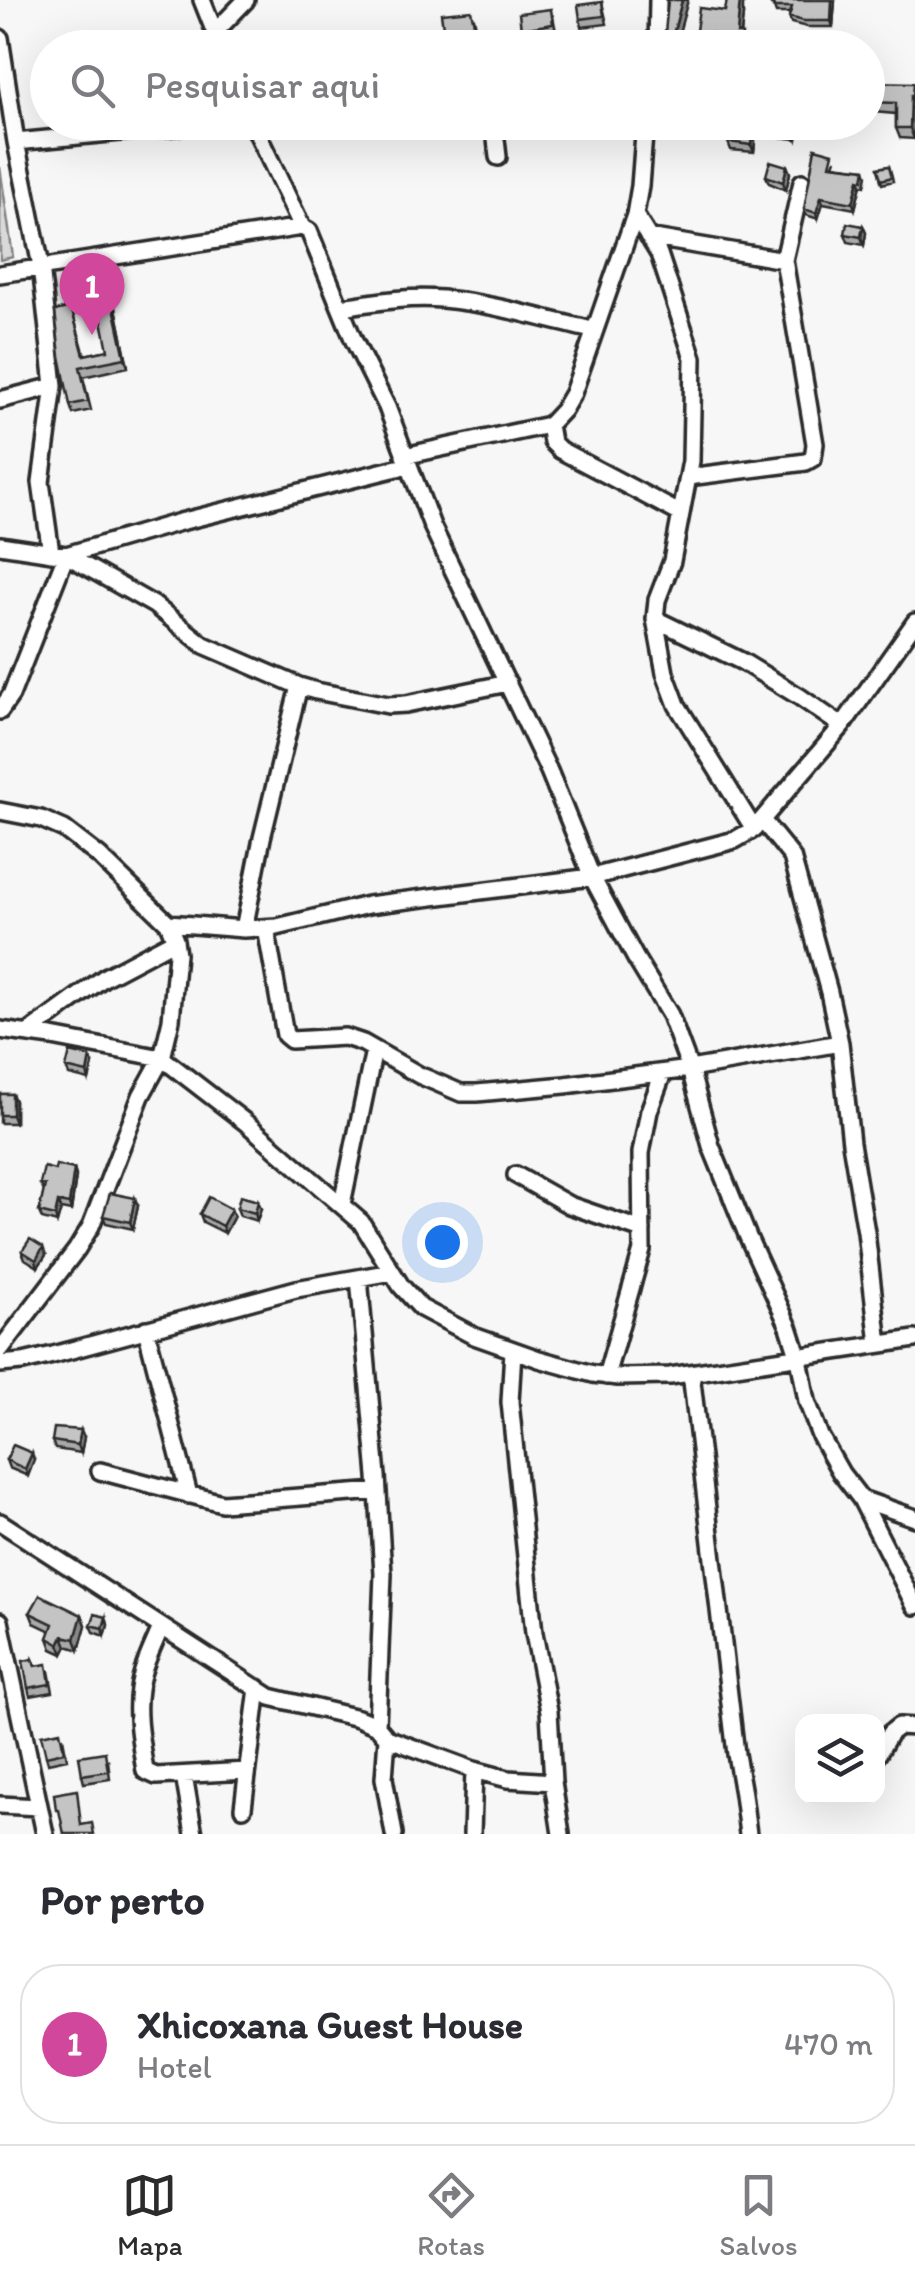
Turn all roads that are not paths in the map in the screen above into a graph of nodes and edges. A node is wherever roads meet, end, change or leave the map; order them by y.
1 (202, 0) edge
2 (246, 0) edge
3 (658, 0) edge
4 (214, 30) edge
5 (225, 30) edge
6 (657, 30) edge
7 (0, 38) edge
8 (37, 140) edge
9 (261, 140) edge
10 (496, 140) edge
11 (644, 140) edge
12 (16, 142) junction
13 (498, 157) dead end
14 (802, 182) dead end
15 (635, 215) junction
16 (302, 227) junction
17 (648, 237) junction
18 (784, 260) junction
19 (41, 266) junction
20 (0, 274) edge
21 (342, 307) junction
22 (593, 330) junction
23 (54, 386) junction
24 (0, 400) edge
25 (549, 425) junction
26 (406, 460) junction
27 (688, 477) junction
28 (681, 514) junction
29 (0, 545) edge
30 (59, 554) junction
31 (655, 619) junction
32 (915, 622) edge
33 (508, 683) junction
34 (298, 686) junction
35 (0, 711) edge
36 (842, 726) junction
37 (0, 811) edge
38 (758, 824) junction
39 (592, 877) junction
40 (168, 923) junction
41 (266, 928) junction
42 (244, 929) junction
43 (175, 940) junction
44 (1, 1031) edge
45 (28, 1033) junction
46 (840, 1043) junction
47 (374, 1050) junction
48 (162, 1058) junction
49 (690, 1070) junction
50 (663, 1073) junction
51 (516, 1175) dead end
52 (342, 1204) junction
53 (642, 1230) junction
54 (392, 1272) junction
55 (359, 1278) junction
56 (146, 1329) junction
57 (915, 1340) edge
58 (879, 1344) junction
59 (0, 1350) edge
60 (513, 1350) junction
61 (799, 1358) junction
62 (0, 1364) edge
63 (691, 1373) junction
64 (606, 1376) junction
65 (100, 1471) dead end
66 (378, 1490) junction
67 (189, 1495) junction
68 (861, 1499) junction
69 (915, 1518) edge
70 (0, 1522) edge
71 (915, 1606) edge
72 (0, 1621) edge
73 (161, 1626) junction
74 (258, 1688) junction
75 (915, 1728) edge
76 (382, 1732) junction
77 (885, 1742) edge
78 (474, 1770) junction
79 (247, 1771) junction
80 (184, 1775) junction
81 (553, 1782) junction
82 (0, 1805) edge
83 (40, 1807) junction
84 (243, 1808) dead end
85 (45, 1834) edge
86 (194, 1834) edge
87 (394, 1834) edge
88 (472, 1834) edge
89 (561, 1834) edge
90 (748, 1834) edge

1 - 4 street
2 - 5 street
3 - 6 street
7 - 12 street
8 - 12 street
9 - 16 street
10 - 13 street
11 - 15 street
12 - 19 street
14 - 18 street
15 - 17 street
15 - 22 street
16 - 19 street
16 - 21 street
17 - 18 street
17 - 27 street
18 - 27 street
19 - 20 street
19 - 23 street
21 - 22 street
21 - 26 street
22 - 25 street
23 - 24 street
23 - 30 street
25 - 26 street
25 - 28 street
26 - 30 street
26 - 33 street
27 - 28 street
28 - 31 street
29 - 30 street
30 - 34 street
30 - 35 street
31 - 36 street
31 - 38 street
32 - 36 street
33 - 34 street
33 - 39 street
34 - 42 street
36 - 38 street
37 - 40 street
38 - 39 street
38 - 46 street
39 - 41 street
39 - 49 street
40 - 42 street
40 - 43 street
41 - 42 street
41 - 47 street
43 - 45 street
43 - 48 street
44 - 45 street
45 - 48 street
46 - 49 street
46 - 58 street
47 - 50 street
47 - 52 street
48 - 52 street
48 - 59 street
49 - 50 street
49 - 61 street
50 - 53 street
51 - 53 street
52 - 54 street
53 - 64 street
54 - 55 street
54 - 60 street
55 - 56 street
55 - 66 street
56 - 62 street
56 - 67 street
57 - 58 street
58 - 61 street
60 - 64 street
60 - 81 street
61 - 63 street
61 - 68 street
63 - 64 street
63 - 90 street
65 - 67 street
66 - 67 street
66 - 76 street
68 - 69 street
68 - 71 street
70 - 73 street
72 - 83 street
73 - 74 street
73 - 80 street
74 - 76 street
74 - 79 street
75 - 77 street
76 - 78 street
76 - 87 street
78 - 81 street
78 - 88 street
79 - 80 street
79 - 84 street
80 - 86 street
81 - 89 street
82 - 83 street
83 - 85 street

